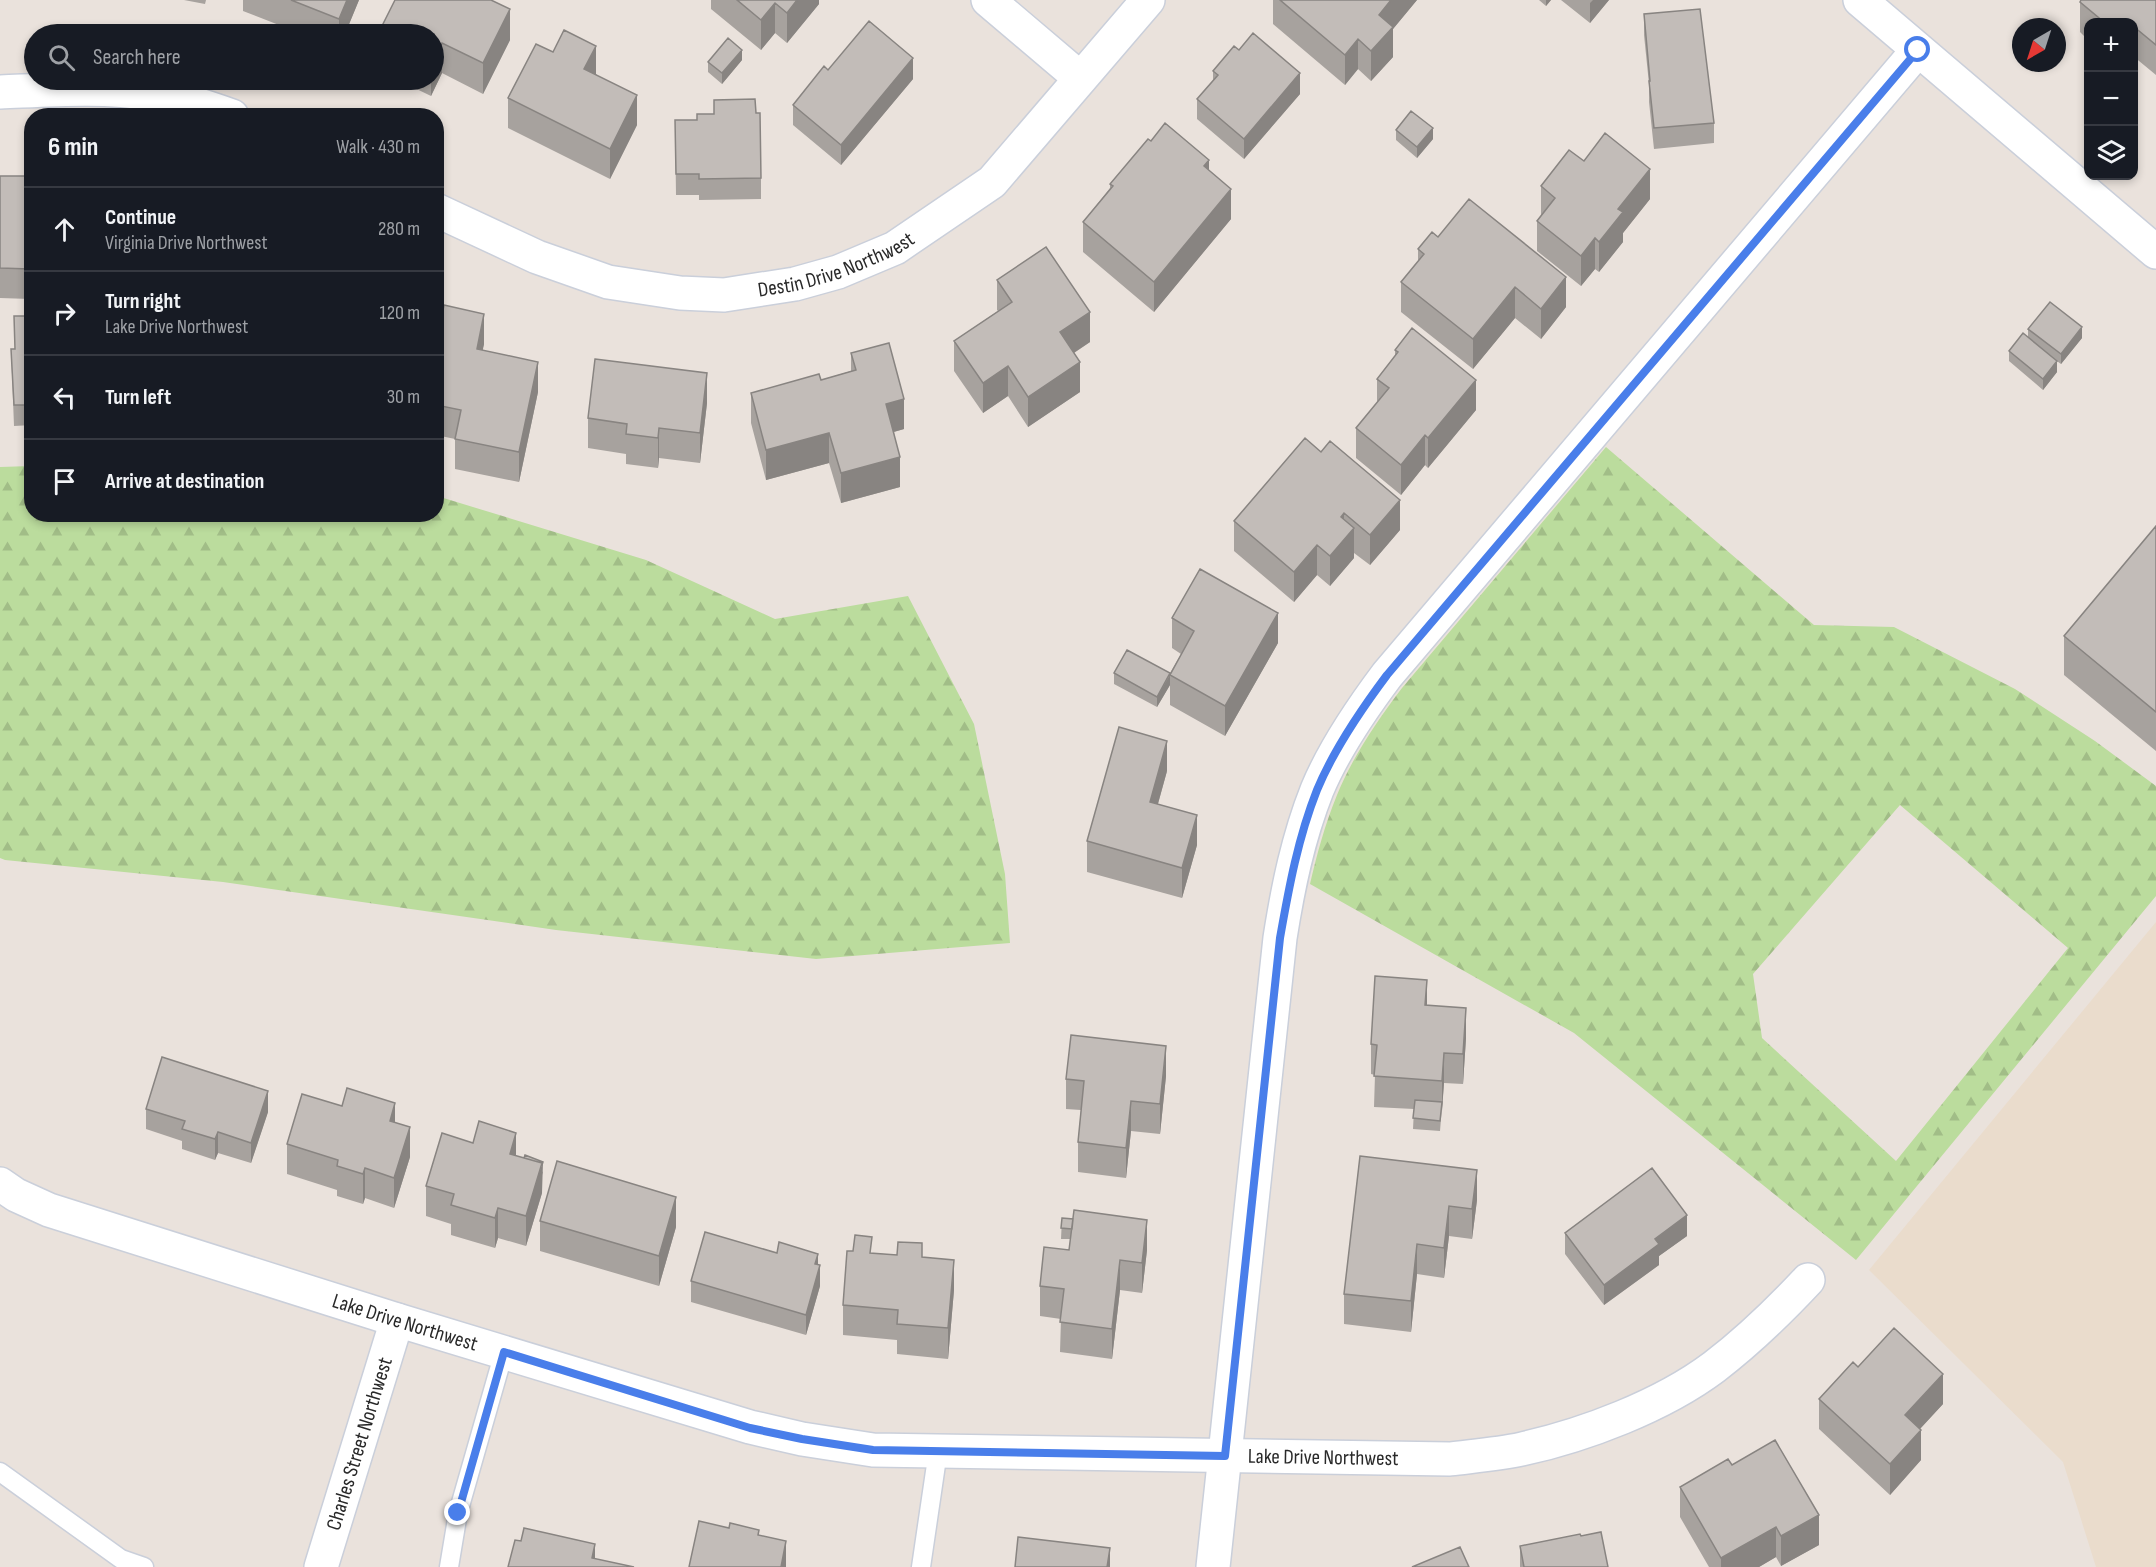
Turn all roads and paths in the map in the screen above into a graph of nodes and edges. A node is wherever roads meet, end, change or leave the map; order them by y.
1 (988, 0) edge
2 (1148, 0) edge
3 (1860, 0) edge
4 (1918, 50) junction
5 (1080, 78) junction
6 (49, 90) edge
7 (105, 90) edge
8 (0, 93) edge
9 (210, 108) edge
10 (444, 214) edge
11 (2156, 252) edge
12 (0, 1185) edge
13 (1808, 1280) dead end
14 (397, 1320) junction
15 (504, 1352) junction
16 (938, 1451) junction
17 (1225, 1456) junction
18 (0, 1472) edge
19 (144, 1567) edge
20 (321, 1567) edge
21 (449, 1567) edge
22 (921, 1567) edge
23 (1214, 1567) edge

1 - 5 street
2 - 5 street, Destin Drive Northwest
3 - 4 street
4 - 11 street
4 - 17 street
5 - 10 street, Destin Drive Northwest
6 - 8 street
7 - 9 street
12 - 14 street, Lake Drive Northwest
13 - 17 street, Lake Drive Northwest
14 - 15 street, Lake Drive Northwest
14 - 20 street, Charles Street Northwest
15 - 16 street, Lake Drive Northwest
15 - 21 lane
16 - 17 street, Lake Drive Northwest
16 - 22 lane
17 - 23 street
18 - 19 lane

